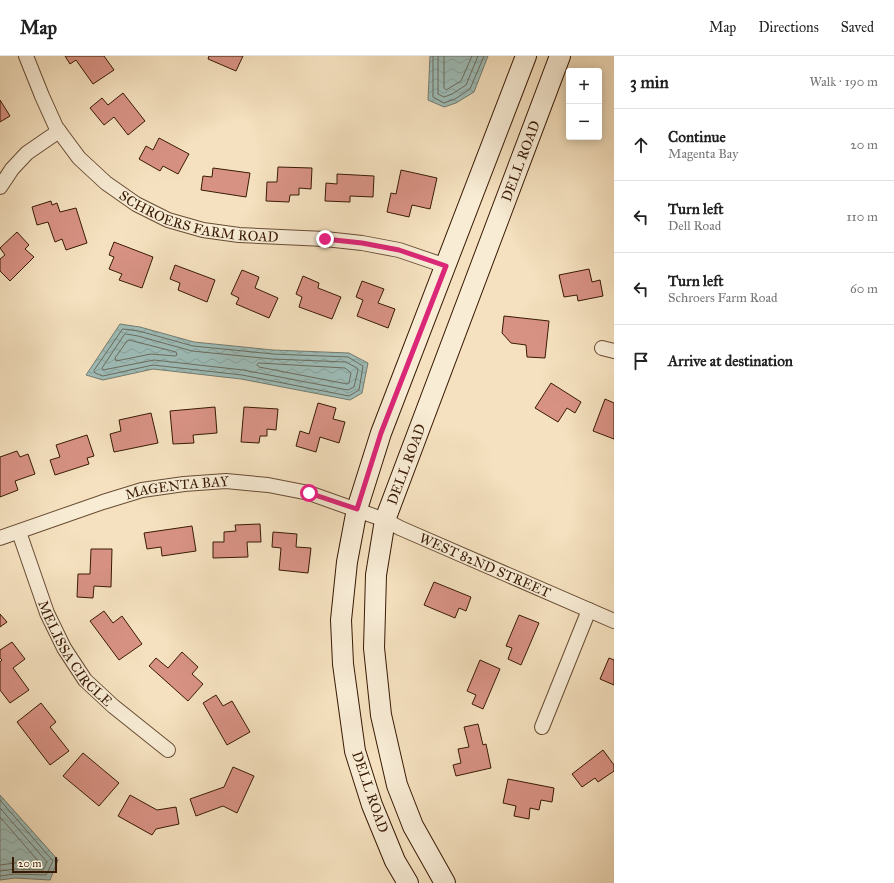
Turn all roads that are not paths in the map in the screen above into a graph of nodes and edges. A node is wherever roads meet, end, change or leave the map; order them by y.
1 (26, 56) edge
2 (526, 56) edge
3 (560, 56) edge
4 (59, 131) junction
5 (0, 187) edge
6 (446, 266) junction
7 (357, 509) junction
8 (385, 520) junction
9 (19, 532) junction
10 (0, 538) edge
11 (589, 610) junction
12 (614, 621) edge
13 (542, 726) dead end
14 (168, 750) dead end
15 (408, 883) edge
16 (445, 883) edge

1 - 4 street, SCHROERS FARM ROAD
2 - 6 main road, DELL ROAD
3 - 8 main road, DELL ROAD
4 - 5 street
4 - 6 street, SCHROERS FARM ROAD
6 - 7 main road, DELL ROAD
7 - 8 street, WEST 82ND STREET
7 - 9 street, MAGENTA BAY
7 - 15 main road, DELL ROAD
8 - 11 street, WEST 82ND STREET
8 - 16 main road, DELL ROAD
9 - 10 street, MAGENTA BAY
9 - 14 street, MELISSA CIRCLE
11 - 12 street, WEST 82ND STREET
11 - 13 street

